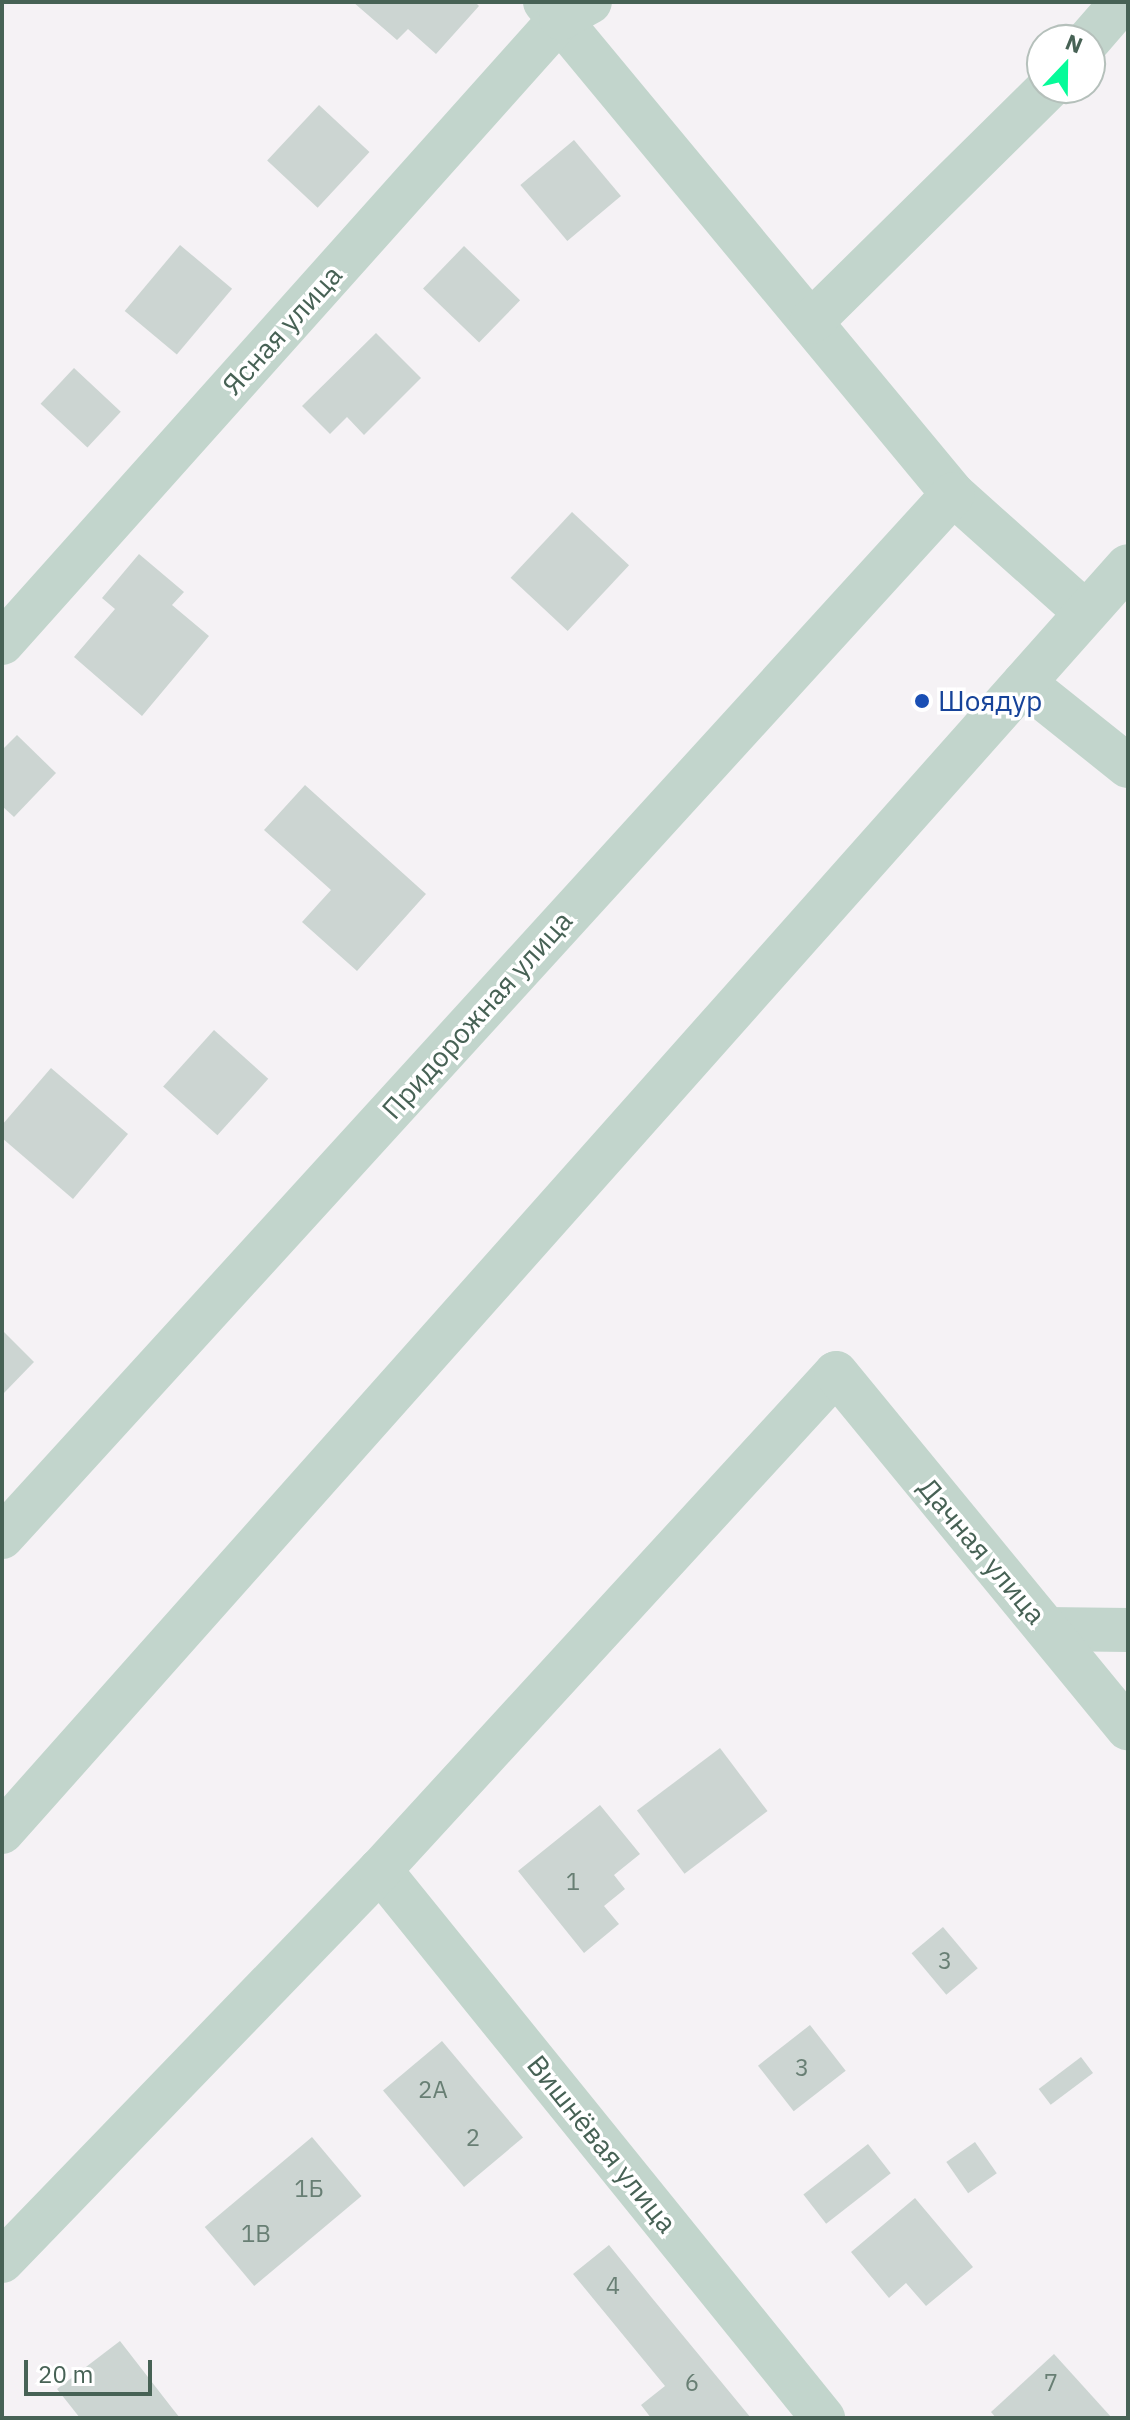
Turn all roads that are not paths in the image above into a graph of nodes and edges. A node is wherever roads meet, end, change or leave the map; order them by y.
1 (1122, 2) edge
2 (565, 7) edge
3 (1103, 24) edge
4 (1032, 104) edge
5 (811, 322) junction
6 (953, 494) junction
7 (1128, 566) edge
8 (1086, 613) junction
9 (2, 643) edge
10 (1024, 683) junction
11 (1128, 766) edge
12 (2, 1537) edge
13 (1047, 1629) junction
14 (1128, 1630) edge
15 (1128, 1729) edge
16 (2, 1832) edge
17 (380, 1870) junction
18 (2, 2261) edge
19 (823, 2418) edge

1 - 3 street
2 - 5 street
2 - 9 street, Ясная улица
4 - 5 street
5 - 6 street
6 - 8 street
6 - 12 street, Придорожная улица
7 - 8 street
8 - 10 street
10 - 11 street
10 - 16 street
13 - 14 street
13 - 15 street, Дачная улица
13 - 17 street, Дачная улица
17 - 18 street
17 - 19 street, Вишнёвая улица

